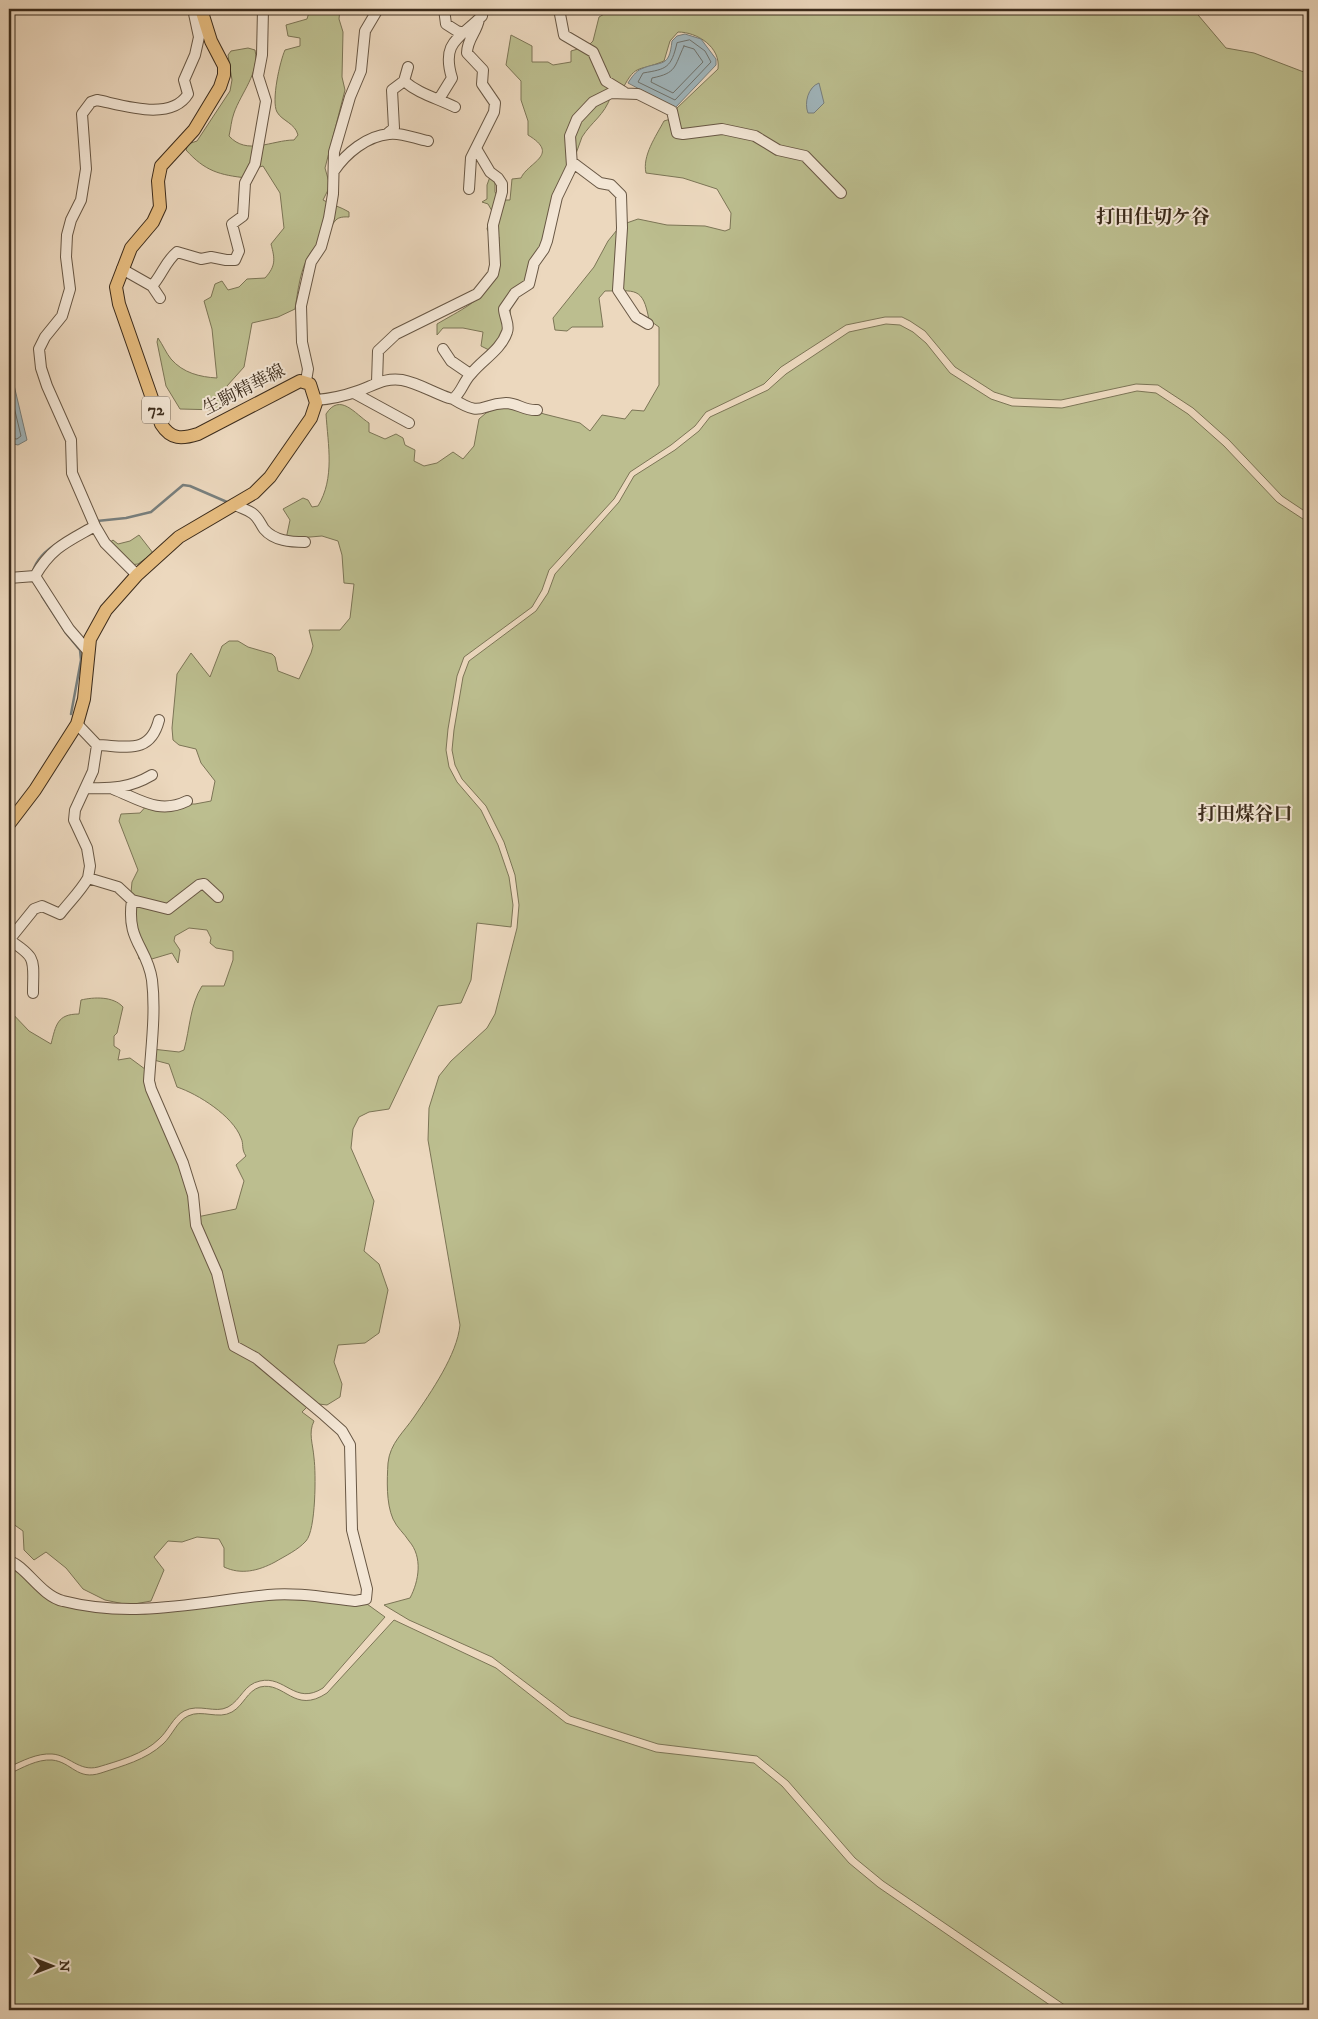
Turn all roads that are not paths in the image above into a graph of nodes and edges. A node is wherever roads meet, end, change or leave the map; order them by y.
1 (193, 9) edge
2 (201, 9) edge
3 (263, 9) edge
4 (378, 9) edge
5 (444, 9) edge
6 (484, 9) edge
7 (559, 9) edge
8 (479, 19) junction
9 (464, 33) junction
10 (408, 67) dead end
11 (404, 81) junction
12 (624, 93) junction
13 (439, 99) junction
14 (454, 107) dead end
15 (388, 134) junction
16 (428, 141) dead end
17 (477, 150) junction
18 (572, 162) junction
19 (334, 171) junction
20 (469, 189) dead end
21 (841, 193) dead end
22 (122, 269) junction
23 (152, 286) junction
24 (160, 298) dead end
25 (648, 324) dead end
26 (443, 349) dead end
27 (470, 374) junction
28 (306, 381) junction
29 (377, 382) junction
30 (354, 392) junction
31 (452, 399) junction
32 (316, 400) junction
33 (537, 410) dead end
34 (409, 423) dead end
35 (234, 504) junction
36 (95, 526) junction
37 (305, 542) dead end
38 (137, 575) junction
39 (35, 576) junction
40 (9, 578) edge
41 (88, 651) junction
42 (159, 720) dead end
43 (77, 724) junction
44 (97, 745) junction
45 (152, 775) dead end
46 (87, 788) junction
47 (112, 789) junction
48 (187, 801) dead end
49 (9, 824) edge
50 (88, 878) junction
51 (218, 897) dead end
52 (132, 900) junction
53 (9, 940) edge
54 (33, 993) dead end
55 (9, 1561) edge

1 - 36 street
2 - 22 main road, 生駒精華線 / 72
3 - 23 street
4 - 19 street
5 - 9 street
6 - 8 street
7 - 12 street
8 - 9 street
8 - 17 street
9 - 13 street
10 - 11 street
11 - 13 street
11 - 15 street
12 - 18 street
12 - 21 street
13 - 14 street
15 - 16 street
15 - 19 street
17 - 20 street
17 - 29 street
18 - 25 street
18 - 27 street
19 - 28 street
22 - 23 street
22 - 28 main road, 生駒精華線 / 72
23 - 24 street
26 - 27 street
27 - 31 street
28 - 32 main road, 生駒精華線
29 - 30 street
29 - 31 street
30 - 32 street
30 - 34 street
31 - 33 street
32 - 35 main road
35 - 37 street
35 - 38 main road
36 - 38 street
36 - 39 street
38 - 41 main road
39 - 40 street
39 - 41 street
41 - 43 main road
42 - 44 street
43 - 44 street
43 - 49 main road
44 - 46 street
45 - 47 street
46 - 47 street
46 - 50 street
47 - 48 street
50 - 52 street
50 - 53 street
51 - 52 street
52 - 55 street
53 - 54 street

